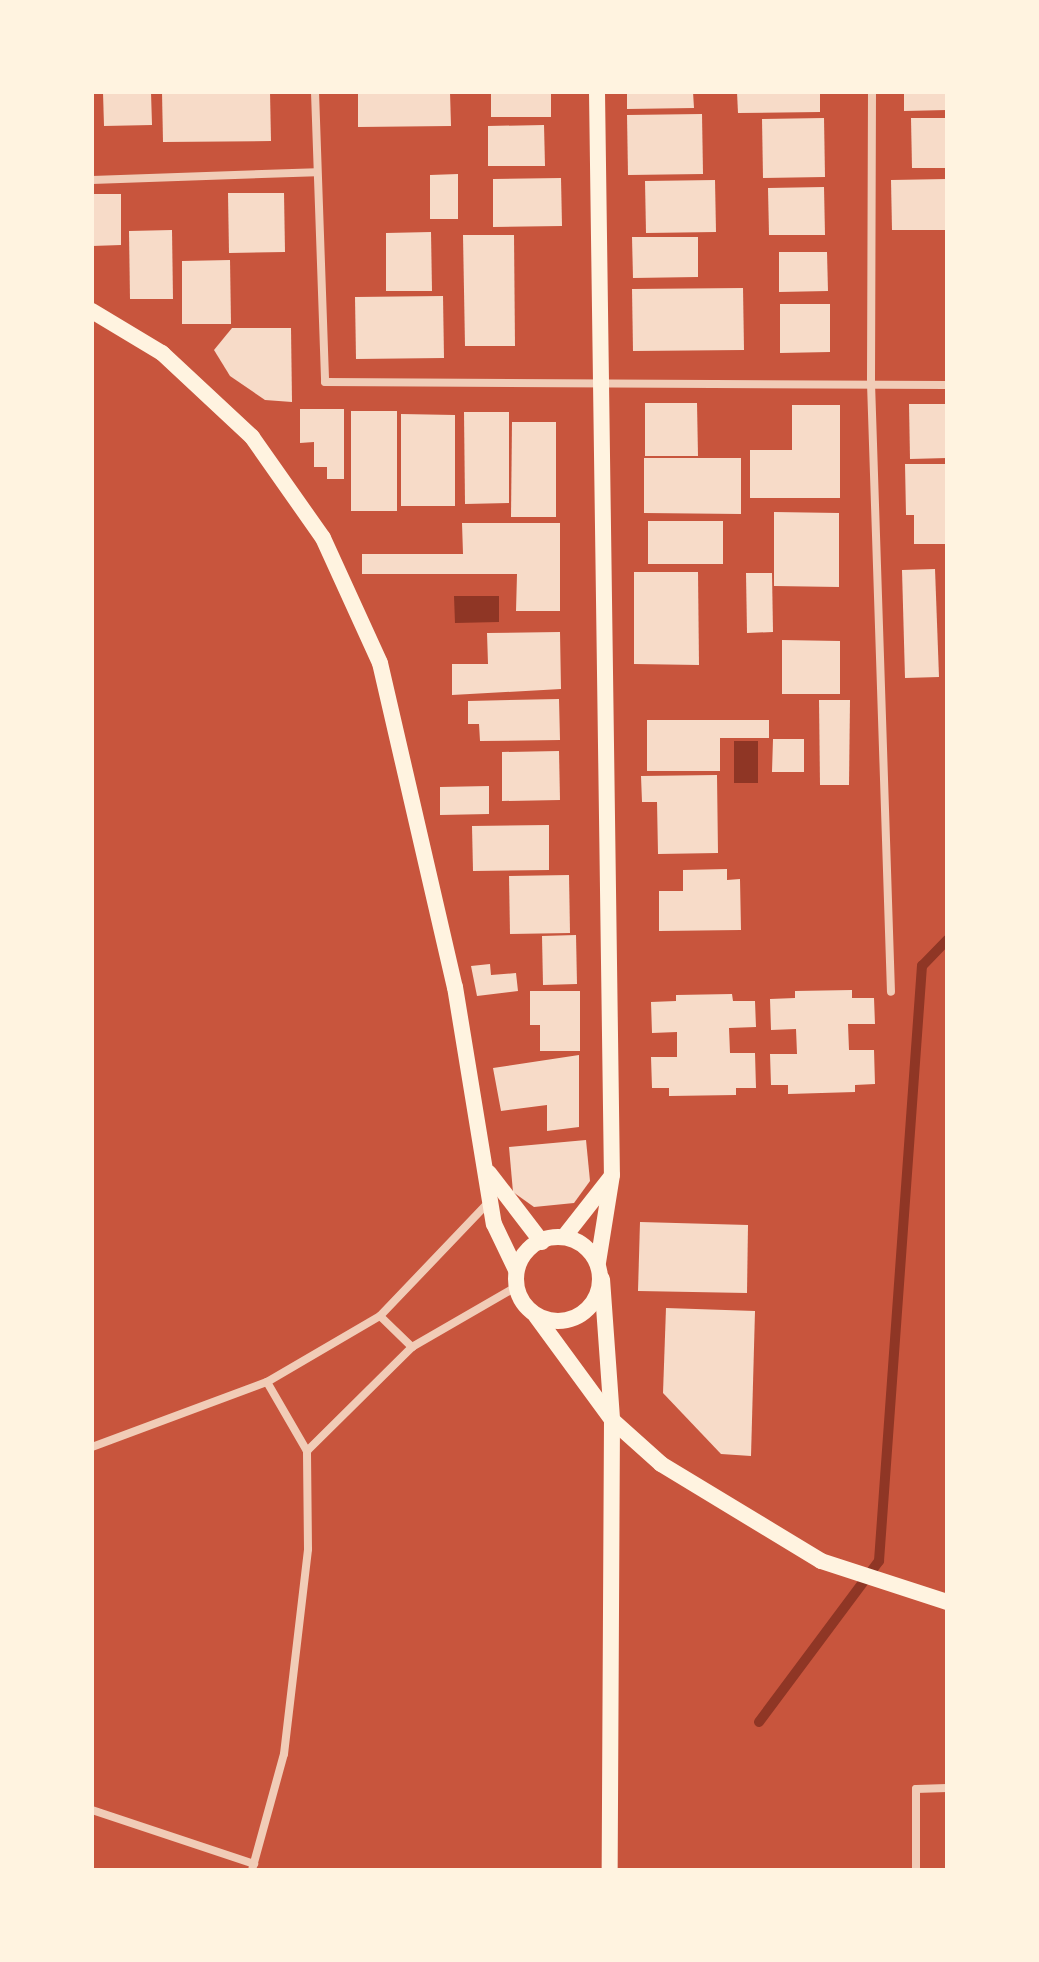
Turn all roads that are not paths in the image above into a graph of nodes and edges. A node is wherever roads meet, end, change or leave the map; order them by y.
1 (315, 92) edge
2 (597, 92) edge
3 (872, 92) edge
4 (316, 172) junction
5 (92, 180) edge
6 (92, 311) edge
7 (601, 383) junction
8 (871, 383) junction
9 (947, 385) edge
10 (891, 992) dead end
11 (612, 1175) junction
12 (497, 1194) junction
13 (564, 1237) junction
14 (542, 1242) junction
15 (516, 1270) junction
16 (600, 1270) junction
17 (516, 1287) junction
18 (380, 1316) junction
19 (536, 1316) junction
20 (412, 1347) junction
21 (267, 1382) junction
22 (612, 1420) junction
23 (92, 1447) edge
24 (307, 1451) junction
25 (947, 1602) edge
26 (947, 1788) edge
27 (92, 1810) edge
28 (253, 1867) edge
29 (610, 1870) edge
30 (916, 1870) edge

1 - 4 street
2 - 7 main road
3 - 8 street
4 - 5 street
4 - 7 street
6 - 12 main road
7 - 8 street
7 - 11 main road
8 - 9 street
8 - 10 street
11 - 13 main road
11 - 16 main road
12 - 14 main road
12 - 15 main road
12 - 18 street
13 - 14 main road
13 - 16 main road
14 - 15 main road
15 - 17 main road
16 - 19 main road
16 - 22 main road
17 - 19 main road
17 - 20 street
18 - 20 street
18 - 21 street
19 - 22 main road
20 - 24 street
21 - 23 street
21 - 24 street
22 - 25 main road
22 - 29 main road
24 - 28 street
26 - 30 street
27 - 28 street

